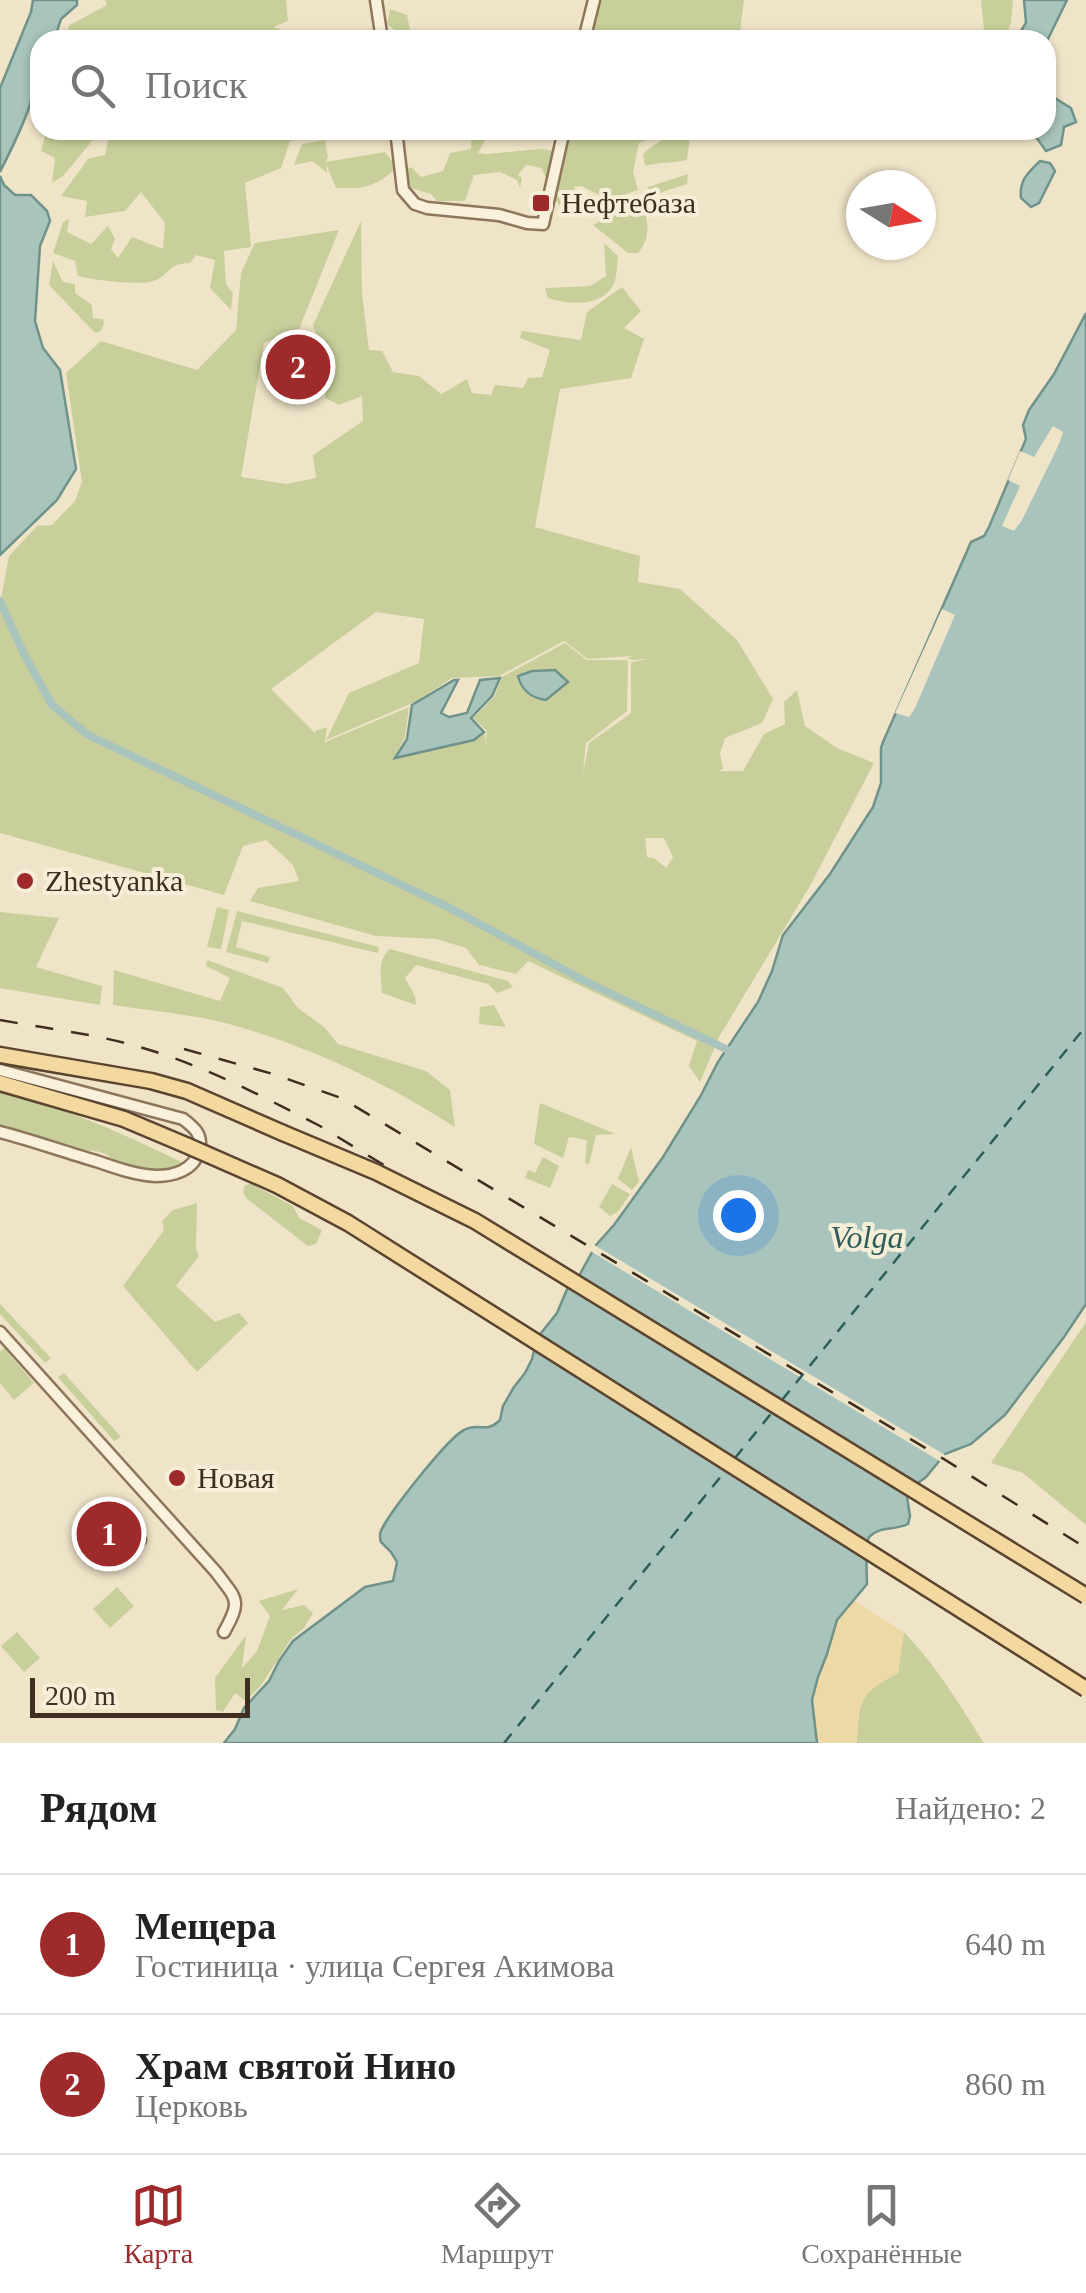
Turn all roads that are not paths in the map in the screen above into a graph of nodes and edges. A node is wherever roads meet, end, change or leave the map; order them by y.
1 (376, 0) edge
2 (594, 0) edge
3 (380, 30) edge
4 (586, 30) edge
5 (397, 140) edge
6 (562, 140) edge
7 (0, 1055) edge
8 (0, 1070) edge
9 (0, 1083) edge
10 (0, 1132) edge
11 (0, 1332) edge
12 (113, 1510) dead end
13 (140, 1540) dead end
14 (1086, 1596) edge
15 (224, 1632) dead end
16 (1086, 1689) edge

1 - 3 street
2 - 4 street
5 - 6 street
7 - 14 main road, bridge
8 - 10 street
9 - 16 main road, bridge
11 - 15 street
12 - 13 street

